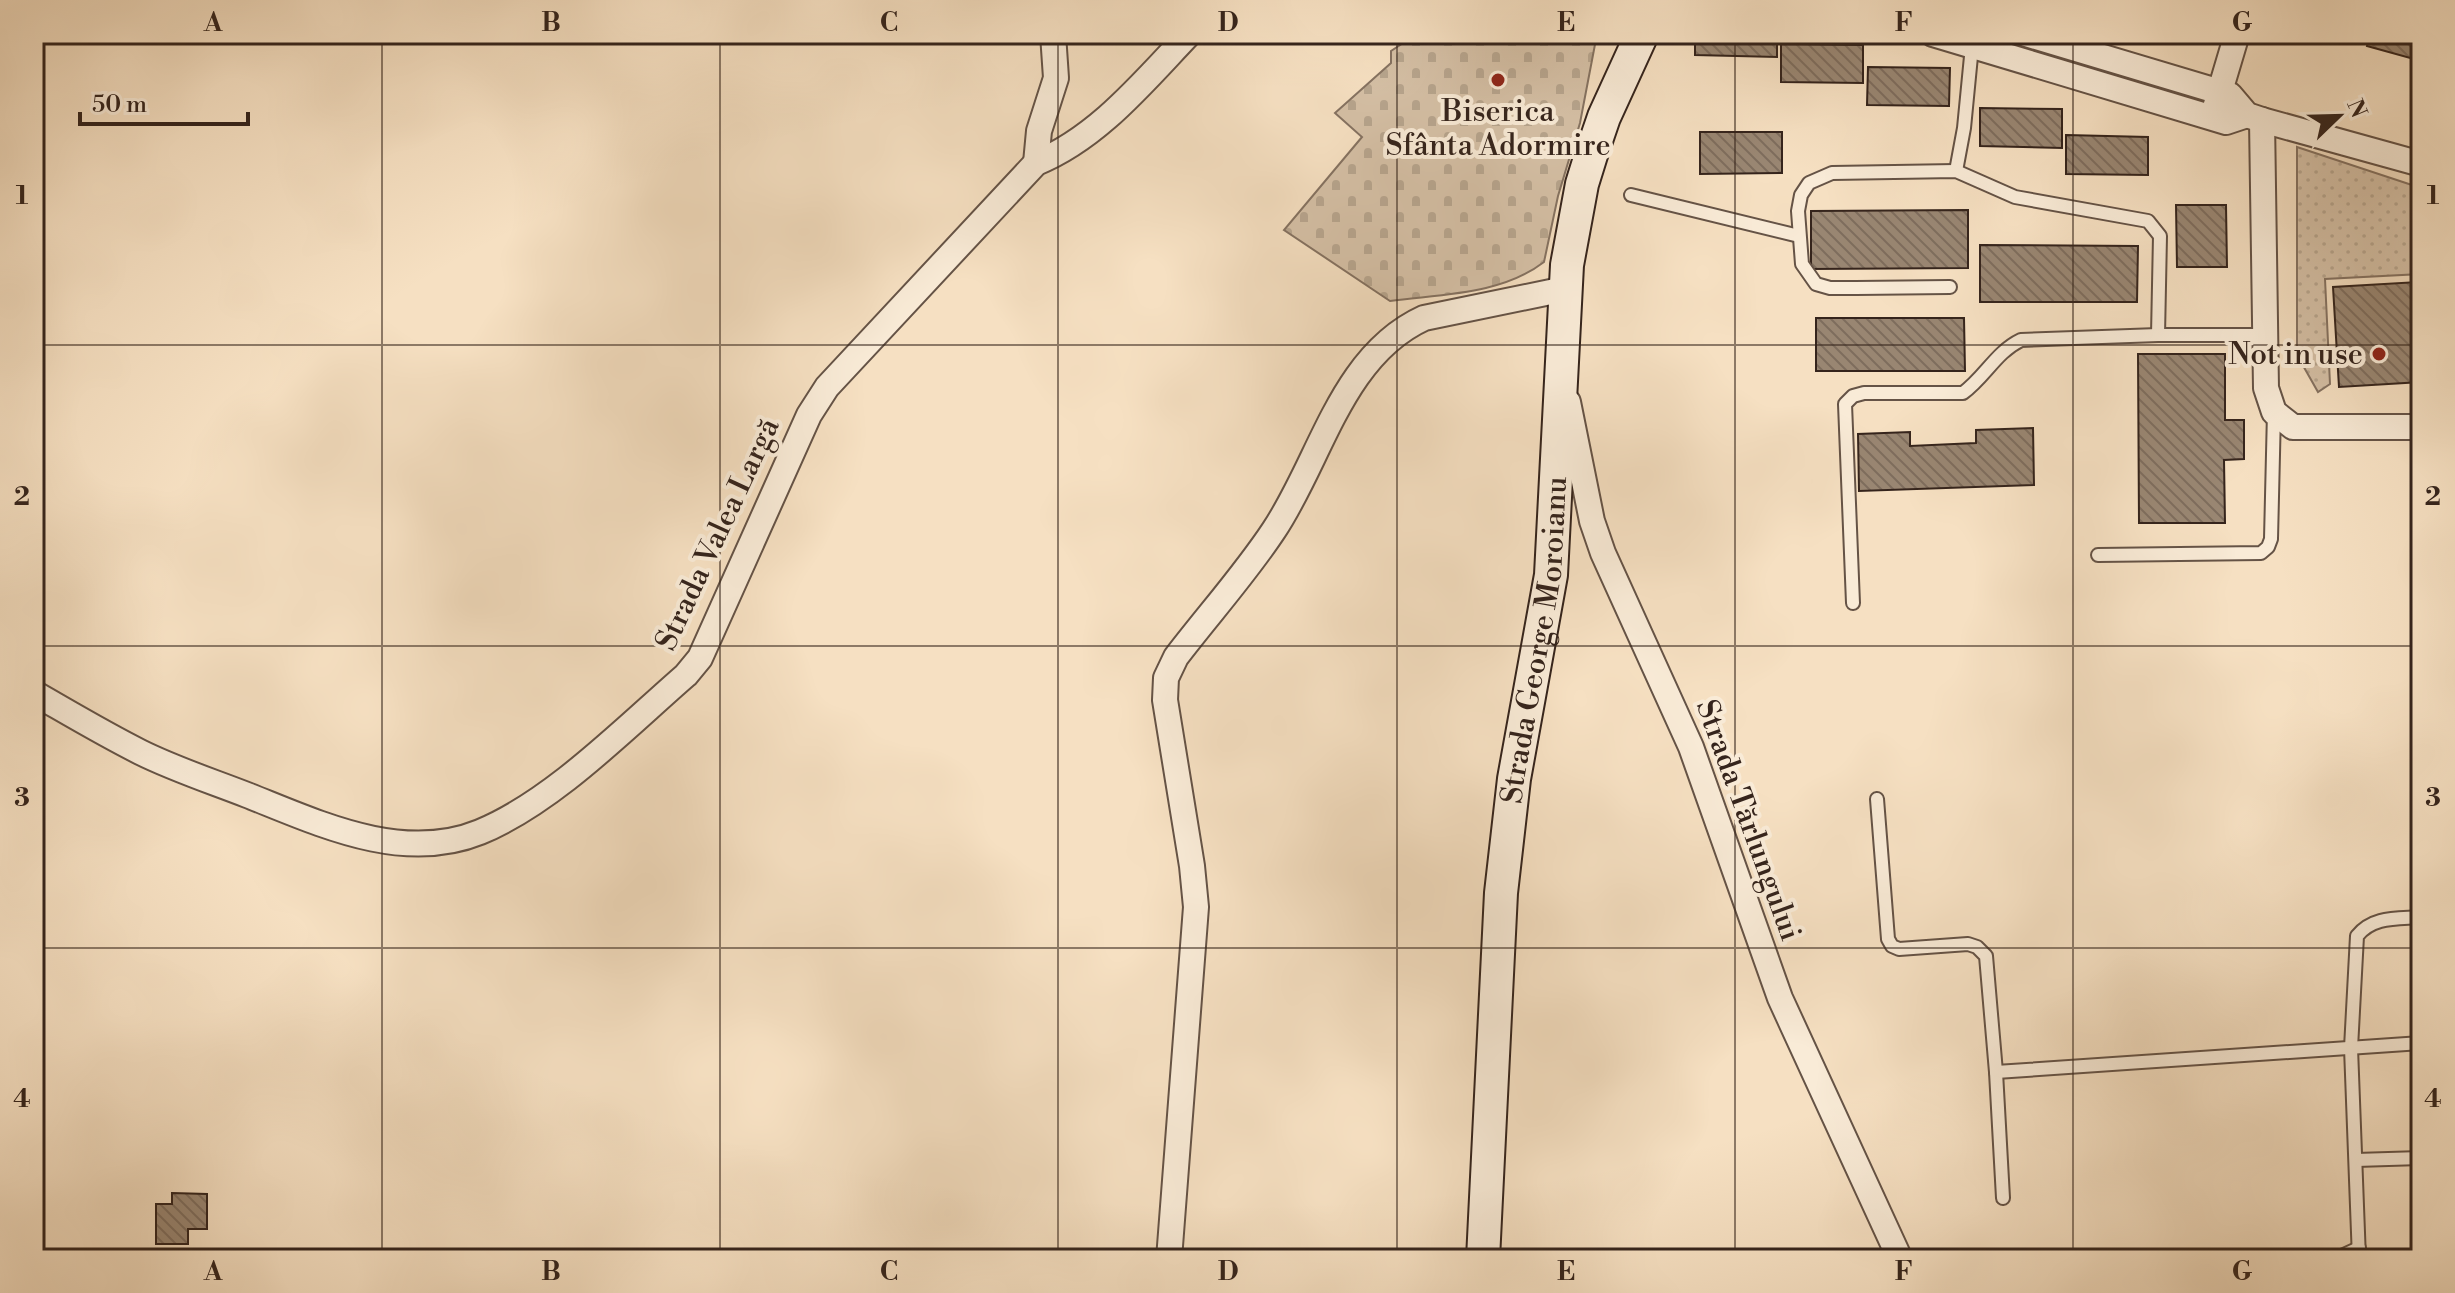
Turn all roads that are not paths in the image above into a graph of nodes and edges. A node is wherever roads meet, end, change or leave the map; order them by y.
1 (1053, 34) edge
2 (1189, 34) edge
3 (1642, 34) edge
4 (1933, 34) edge
5 (2026, 34) edge
6 (2237, 34) edge
7 (1972, 46) junction
8 (2220, 92) junction
9 (2212, 118) junction
10 (2255, 118) junction
11 (1036, 163) junction
12 (2421, 164) edge
13 (1956, 171) junction
14 (1631, 195) dead end
15 (1799, 236) junction
16 (1950, 287) dead end
17 (1565, 289) junction
18 (2158, 335) junction
19 (2265, 335) junction
20 (1562, 396) junction
21 (2274, 412) junction
22 (2421, 427) edge
23 (2098, 555) dead end
24 (1853, 603) dead end
25 (34, 693) edge
26 (1877, 799) dead end
27 (2421, 917) edge
28 (2421, 1043) edge
29 (2351, 1048) junction
30 (1996, 1072) junction
31 (2421, 1158) edge
32 (2356, 1160) junction
33 (2003, 1198) dead end
34 (2359, 1253) edge
35 (1169, 1259) edge
36 (1483, 1259) edge
37 (1900, 1259) edge
38 (2335, 1259) edge

1 - 11 street
2 - 11 street, Strada Valea Largă
3 - 17 main road, Strada George Moroianu
4 - 7 street
5 - 8 street
6 - 8 street
7 - 9 street
7 - 13 lane
8 - 9 street
8 - 10 street
9 - 10 street
10 - 12 street
10 - 19 street
11 - 25 street, Strada Valea Largă
13 - 15 lane
13 - 18 lane
14 - 15 lane
15 - 16 lane
17 - 20 main road, Strada George Moroianu
17 - 35 street
18 - 19 lane
18 - 24 lane
19 - 21 street
20 - 36 main road, Strada George Moroianu
20 - 37 street, Strada Tărlungului
21 - 22 street
21 - 23 lane
26 - 30 lane
27 - 29 lane
28 - 29 lane
29 - 30 lane
29 - 32 lane
30 - 33 lane
31 - 32 lane
32 - 34 lane
34 - 38 lane

